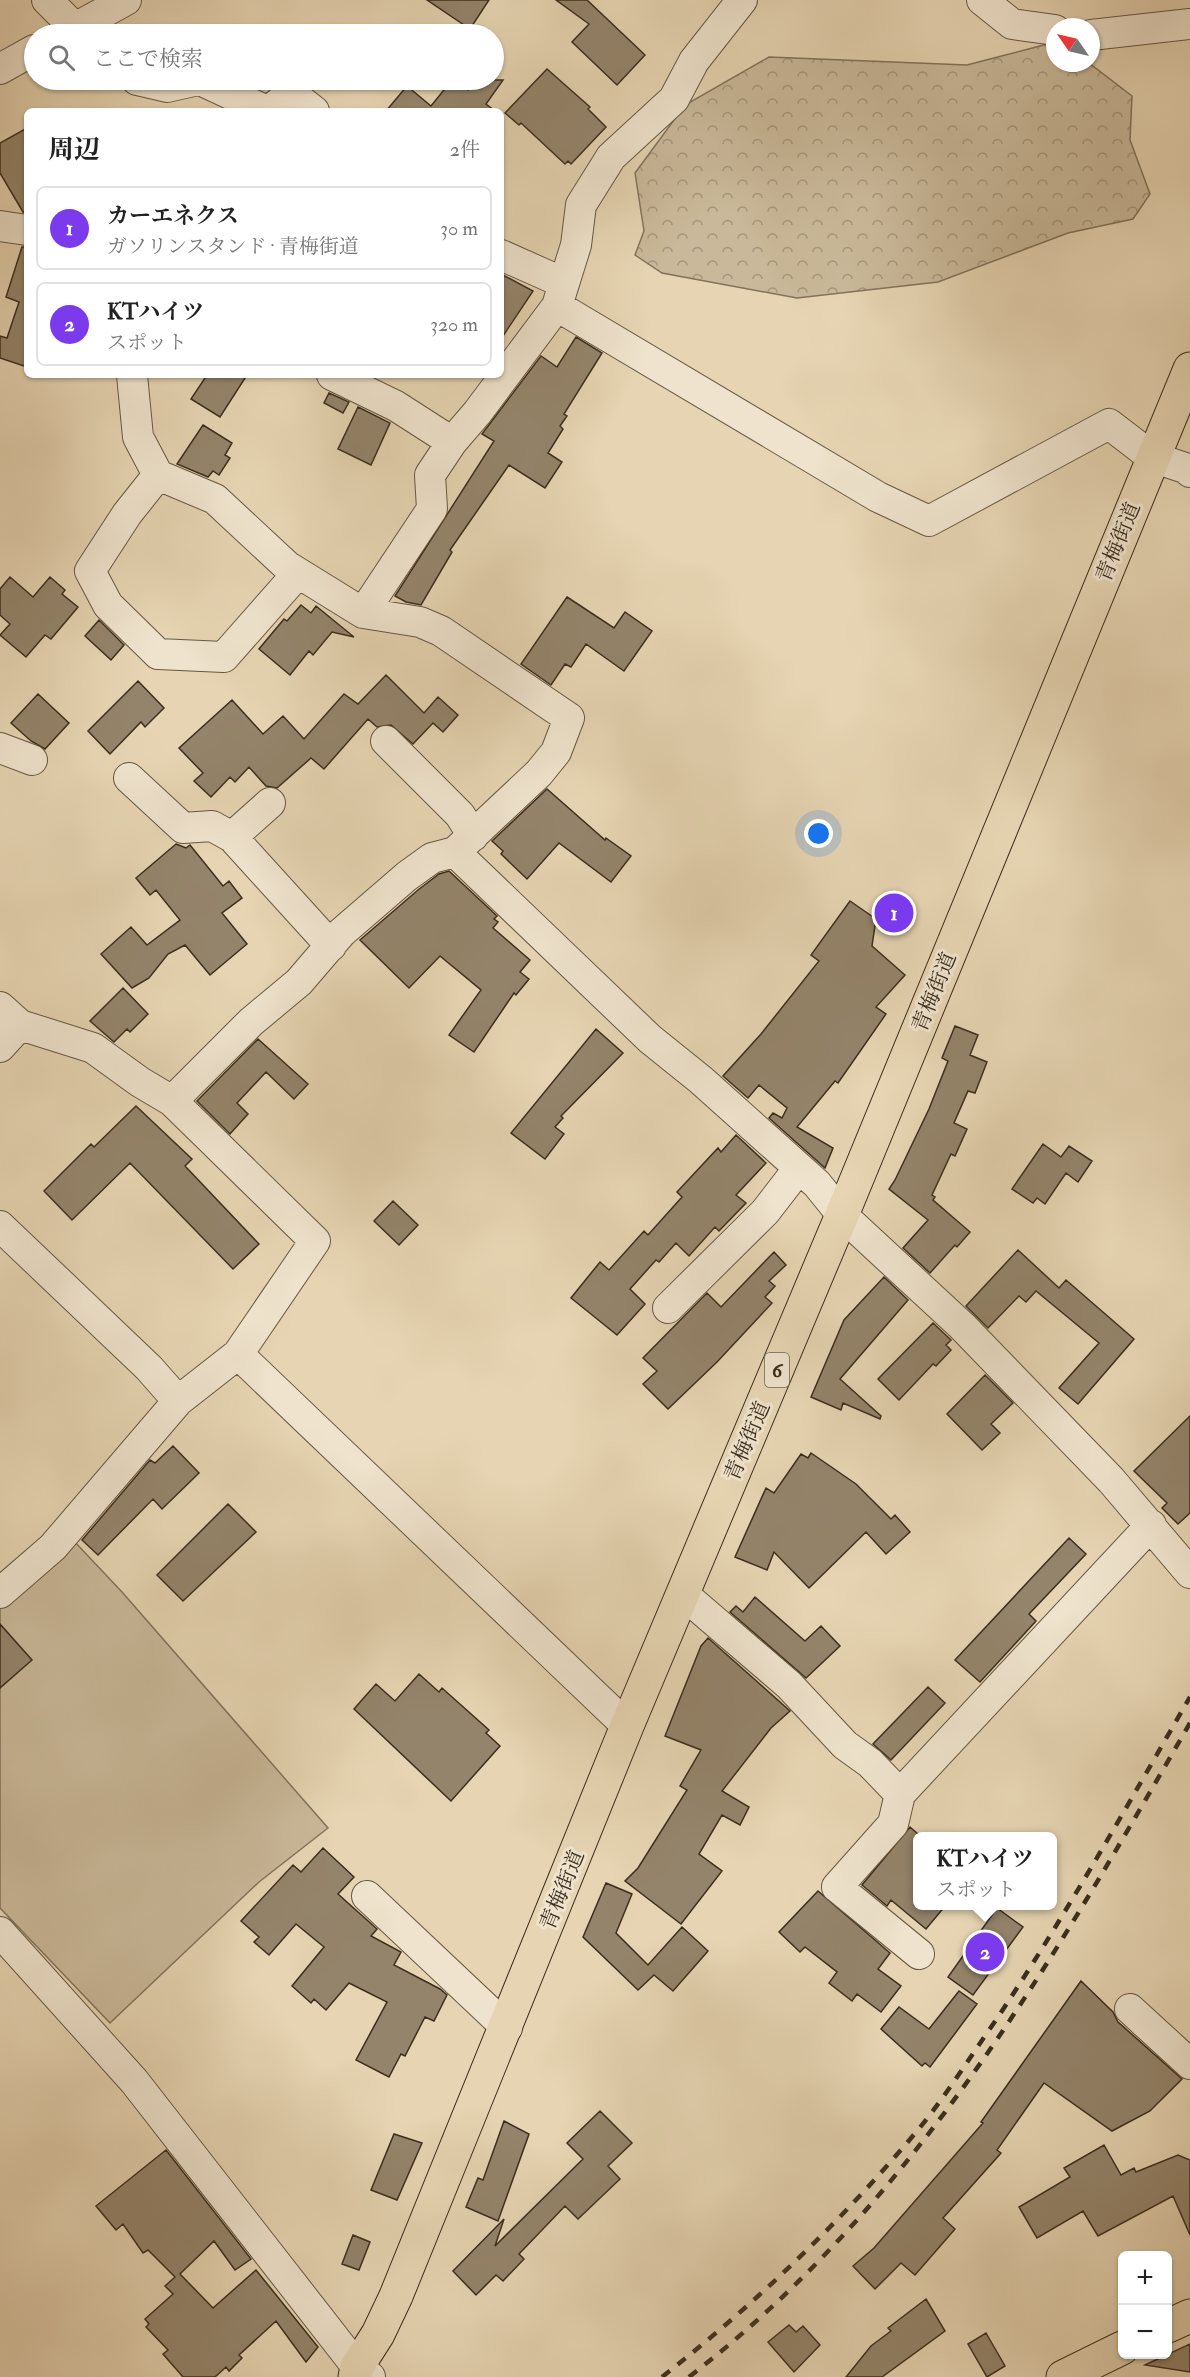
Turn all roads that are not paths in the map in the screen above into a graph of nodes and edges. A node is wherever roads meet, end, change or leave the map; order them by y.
1 (46, 0) edge
2 (126, 0) edge
3 (742, 0) edge
4 (982, 0) edge
5 (77, 24) edge
6 (90, 24) edge
7 (1190, 24) edge
8 (1046, 29) edge
9 (1100, 34) edge
10 (24, 56) edge
11 (0, 69) edge
12 (221, 90) edge
13 (261, 108) edge
14 (272, 108) edge
15 (310, 108) edge
16 (0, 226) edge
17 (24, 230) edge
18 (504, 257) edge
19 (560, 295) junction
20 (1190, 369) edge
21 (504, 375) edge
22 (132, 378) edge
23 (338, 378) edge
24 (502, 378) edge
25 (452, 442) junction
26 (1152, 457) junction
27 (1190, 472) edge
28 (158, 475) junction
29 (298, 573) junction
30 (363, 613) junction
31 (386, 741) dead end
32 (0, 748) edge
33 (32, 760) dead end
34 (129, 778) dead end
35 (270, 803) dead end
36 (232, 837) junction
37 (464, 844) junction
38 (332, 946) junction
39 (10, 1016) edge
40 (0, 1047) edge
41 (172, 1101) junction
42 (799, 1168) junction
43 (842, 1215) junction
44 (0, 1226) edge
45 (668, 1308) dead end
46 (238, 1354) junction
47 (178, 1401) junction
48 (1151, 1525) junction
49 (1190, 1573) edge
50 (0, 1593) edge
51 (683, 1594) junction
52 (627, 1726) junction
53 (900, 1794) junction
54 (367, 1896) dead end
55 (0, 1932) edge
56 (918, 1954) dead end
57 (1130, 2009) dead end
58 (507, 2028) junction
59 (1190, 2064) edge
60 (1190, 2316) edge
61 (1172, 2324) edge
62 (1118, 2350) edge
63 (357, 2375) edge
64 (1063, 2377) edge

1 - 5 street
2 - 6 street
3 - 19 street
4 - 8 street
7 - 9 street
10 - 11 street
12 - 13 street
14 - 15 street
16 - 17 street
18 - 19 street
19 - 21 street
19 - 26 street
20 - 26 main road, 青梅街道 / 6
22 - 28 street
23 - 25 street
24 - 25 street
25 - 30 street
26 - 27 street
26 - 43 main road, 青梅街道 / 6
28 - 29 street
28 - 29 street
29 - 30 street
30 - 37 street
31 - 37 street
32 - 33 street
34 - 36 street
35 - 36 street
36 - 38 street
37 - 38 street
37 - 42 street
38 - 41 street
39 - 40 street
39 - 41 street
41 - 46 street
42 - 43 street
42 - 45 street
43 - 48 street
43 - 51 main road, 青梅街道 / 6
44 - 47 street
46 - 47 street
46 - 52 street
47 - 50 street
48 - 49 street
48 - 53 street
51 - 52 main road, 青梅街道 / 6
51 - 53 street
52 - 58 main road, 青梅街道 / 6
53 - 56 street
54 - 58 street
55 - 63 street
57 - 59 street
58 - 63 main road, 青梅街道 / 6
60 - 61 main road
62 - 64 main road

